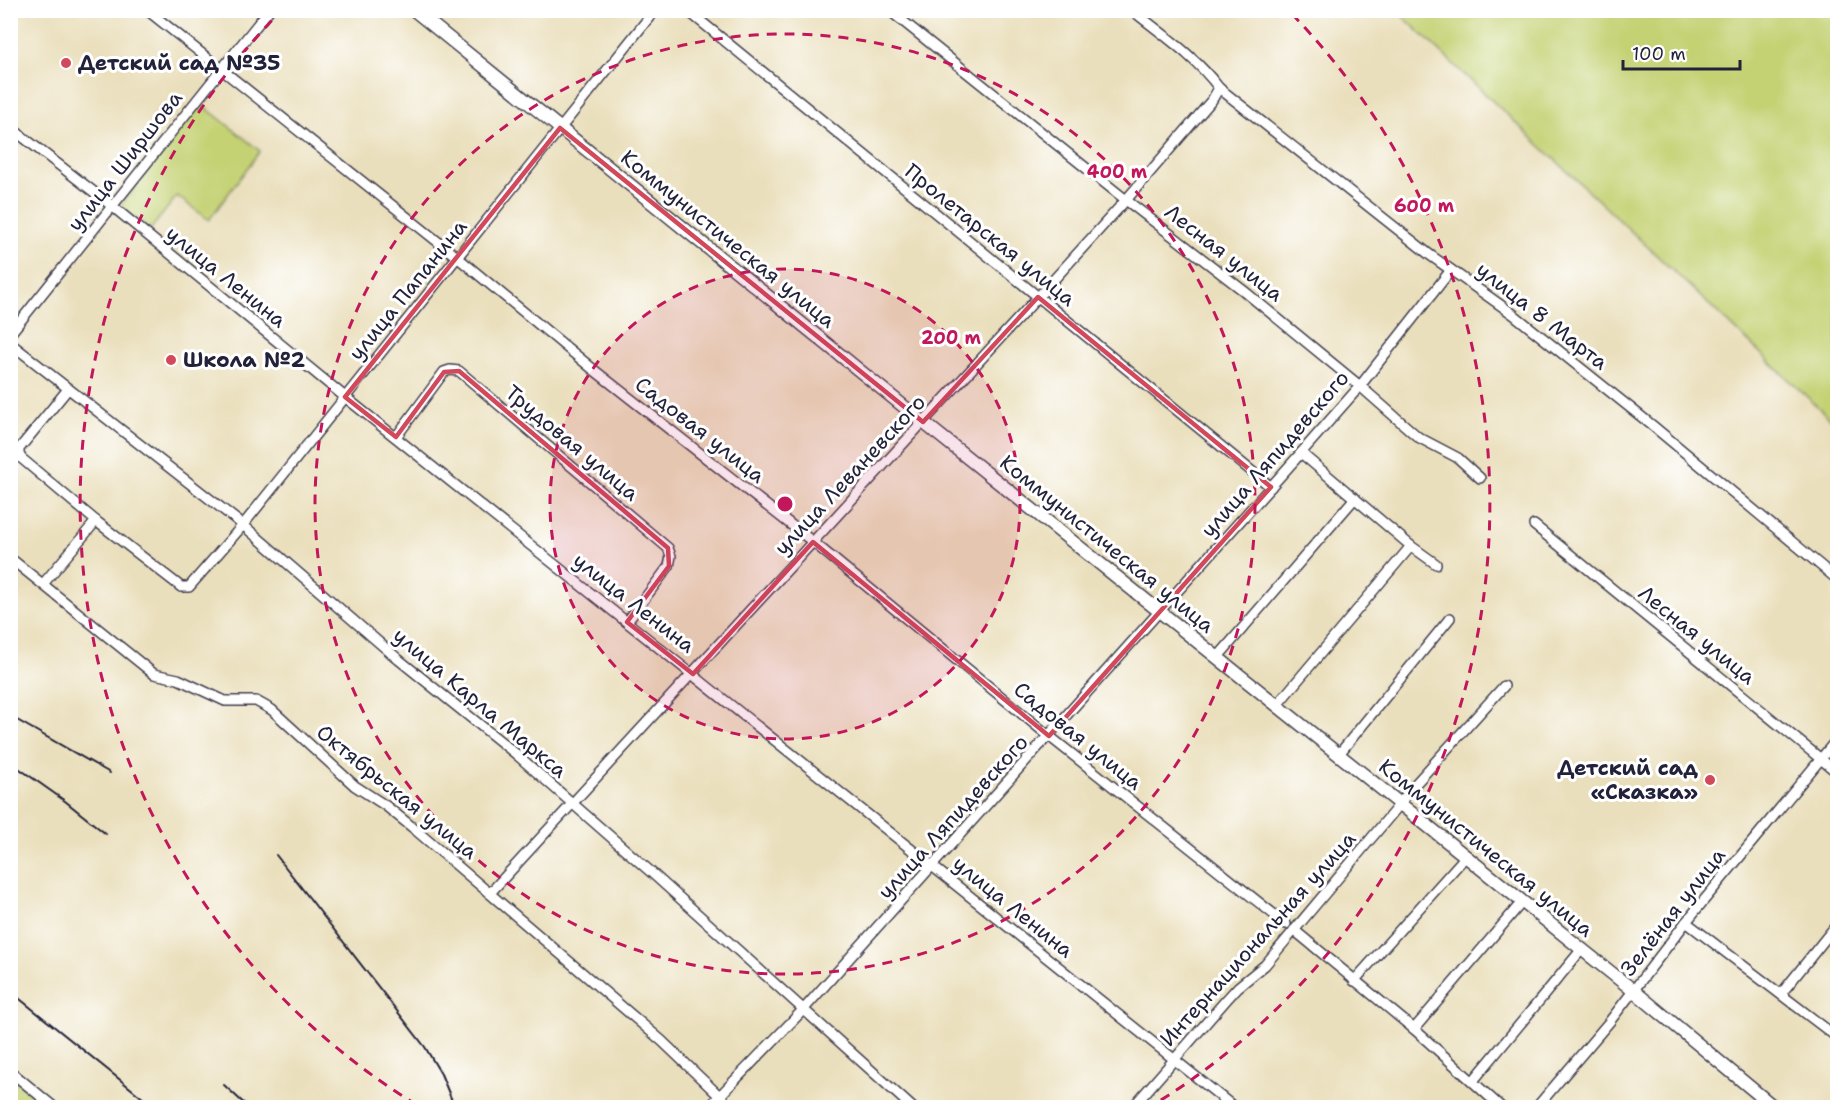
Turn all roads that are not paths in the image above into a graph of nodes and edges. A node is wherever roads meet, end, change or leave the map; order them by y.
1 (147, 10) edge
2 (269, 10) edge
3 (414, 10) edge
4 (655, 10) edge
5 (687, 10) edge
6 (889, 10) edge
7 (1132, 10) edge
8 (222, 69) junction
9 (1219, 88) junction
10 (10, 127) edge
11 (560, 128) junction
12 (1126, 200) junction
13 (112, 206) junction
14 (457, 257) junction
15 (1451, 270) junction
16 (1038, 297) junction
17 (10, 334) edge
18 (10, 343) edge
19 (1360, 386) junction
20 (68, 389) junction
21 (345, 397) junction
22 (923, 422) junction
23 (396, 437) junction
24 (1301, 453) junction
25 (1480, 478) dead end
26 (1271, 487) junction
27 (1355, 498) junction
28 (96, 520) junction
29 (243, 525) junction
30 (1534, 525) dead end
31 (813, 542) junction
32 (1411, 546) junction
33 (10, 558) edge
34 (1436, 564) dead end
35 (1838, 580) edge
36 (43, 584) junction
37 (1160, 611) junction
38 (1450, 618) dead end
39 (627, 622) junction
40 (1217, 658) junction
41 (693, 674) junction
42 (1504, 686) dead end
43 (1277, 705) junction
44 (1049, 736) junction
45 (1838, 738) edge
46 (1339, 754) junction
47 (1821, 759) junction
48 (1838, 773) edge
49 (1400, 804) junction
50 (573, 805) junction
51 (1466, 856) junction
52 (933, 866) junction
53 (490, 893) junction
54 (1522, 902) junction
55 (1686, 922) junction
56 (1838, 923) edge
57 (1290, 927) junction
58 (1582, 949) junction
59 (1354, 981) junction
60 (1634, 991) junction
61 (1780, 994) junction
62 (803, 1010) junction
63 (1414, 1029) junction
64 (1838, 1038) edge
65 (1176, 1059) junction
66 (10, 1071) edge
67 (1473, 1081) junction
68 (720, 1094) junction
69 (55, 1107) edge
70 (708, 1107) edge
71 (732, 1107) edge
72 (913, 1107) edge
73 (1132, 1107) edge
74 (1235, 1107) edge
75 (1502, 1107) edge
76 (1536, 1107) edge
77 (1775, 1107) edge

1 - 8 street, Садовая улица
2 - 8 street, улица Ширшова
3 - 11 street, Коммунистическая улица
4 - 11 street, улица Папанина
5 - 16 street, Пролетарская улица
6 - 12 street, Лесная улица
7 - 9 street
8 - 13 street, улица Ширшова
8 - 14 street, Садовая улица
9 - 12 street, улица Леваневского
9 - 15 street, улица 8 Марта
10 - 13 street, улица Ленина
11 - 14 street, улица Папанина
11 - 22 street, Коммунистическая улица
12 - 16 street, улица Леваневского
12 - 19 street, Лесная улица
13 - 17 street, улица Ширшова
13 - 21 street, улица Ленина
14 - 21 street, улица Папанина
14 - 31 street, Садовая улица
15 - 19 street, улица Ляпидевского
15 - 35 street, улица 8 Марта
16 - 22 street, улица Леваневского
16 - 26 street, Пролетарская улица
18 - 20 street, улица Карла Маркса
19 - 24 street, улица Ляпидевского
19 - 25 street, Лесная улица
20 - 28 street
20 - 29 street, улица Карла Маркса
21 - 23 street, улица Ленина
21 - 29 street, улица Папанина
22 - 31 street, улица Леваневского
22 - 37 street, Коммунистическая улица
23 - 39 street, улица Ленина
23 - 39 street, Трудовая улица
24 - 26 street, улица Ляпидевского
24 - 27 street
26 - 37 street, улица Ляпидевского
27 - 32 street
27 - 40 street
28 - 29 street, улица Папанина
28 - 36 street
29 - 50 street, улица Карла Маркса
30 - 47 street, Лесная улица
31 - 41 street, улица Леваневского
31 - 44 street, Садовая улица
32 - 34 street
32 - 43 street
33 - 36 street, Октябрьская улица
36 - 53 street, Октябрьская улица
37 - 40 street, Коммунистическая улица
37 - 44 street, улица Ляпидевского
38 - 46 street
39 - 41 street, улица Ленина
40 - 43 street, Коммунистическая улица
41 - 50 street, улица Леваневского
41 - 52 street, улица Ленина
42 - 49 street, Интернациональная улица
43 - 46 street, Коммунистическая улица
44 - 52 street, улица Ляпидевского
44 - 57 street, Садовая улица
45 - 47 street, Зелёная улица
46 - 49 street, Коммунистическая улица
47 - 48 street, Лесная улица
47 - 55 street, Зелёная улица
49 - 51 street, Коммунистическая улица
49 - 57 street, Интернациональная улица
50 - 53 street, улица Леваневского
50 - 62 street, улица Карла Маркса
51 - 54 street, Коммунистическая улица
51 - 59 street
52 - 62 street, улица Ляпидевского
52 - 65 street, улица Ленина
53 - 68 street, Октябрьская улица
54 - 58 street, Коммунистическая улица
54 - 63 street
55 - 60 street, Зелёная улица
55 - 61 street
56 - 61 street
57 - 59 street, Садовая улица
57 - 65 street, Интернациональная улица
58 - 60 street, Коммунистическая улица
58 - 67 street
59 - 63 street, Садовая улица
60 - 76 street, Зелёная улица
60 - 77 street, Коммунистическая улица
61 - 64 street
62 - 68 street, улица Ляпидевского
62 - 72 street, улица Карла Маркса
63 - 67 street, Садовая улица
65 - 73 street, Интернациональная улица
65 - 74 street, улица Ленина
66 - 69 street
67 - 75 street, Садовая улица
68 - 70 street, улица Ляпидевского
68 - 71 street, Октябрьская улица

